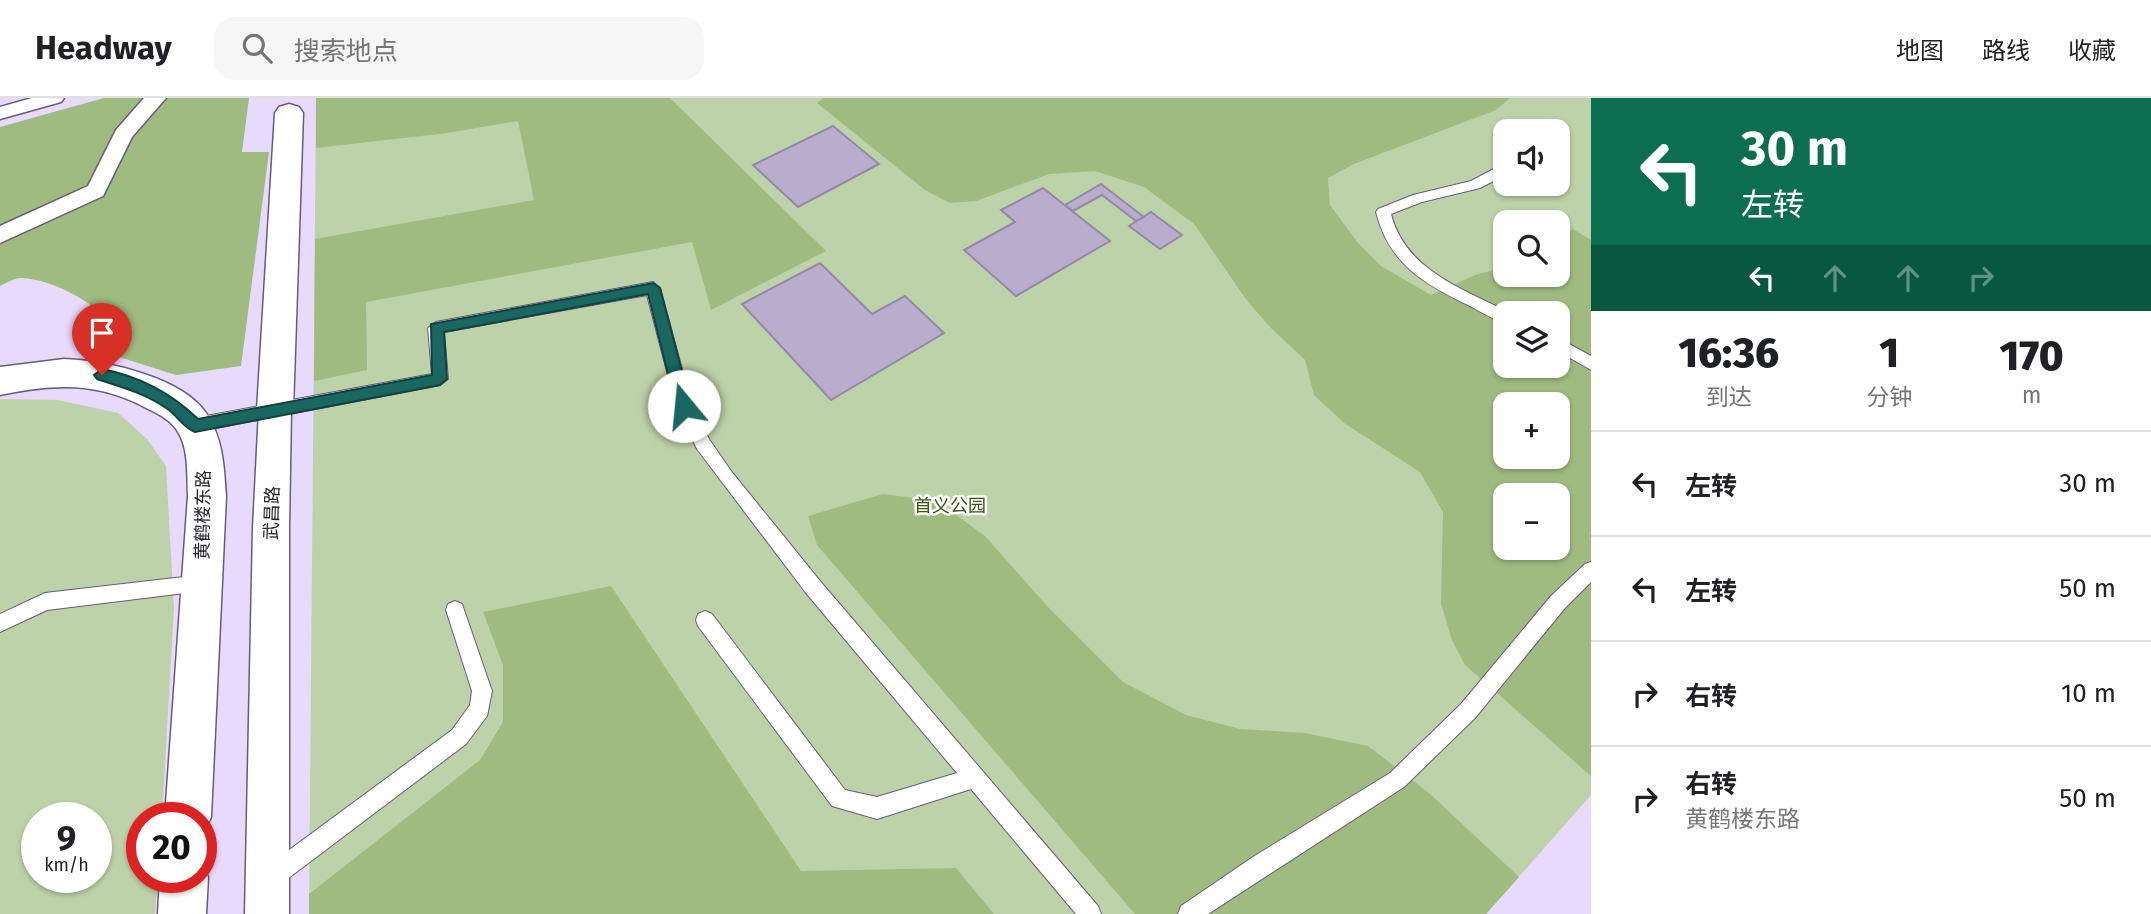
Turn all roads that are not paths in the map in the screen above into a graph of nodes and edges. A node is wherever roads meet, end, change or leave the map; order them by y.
1 (54, 98) edge
2 (156, 98) edge
3 (0, 113) edge
4 (289, 113) dead end
5 (1493, 177) edge
6 (0, 235) edge
7 (1493, 311) edge
8 (1570, 351) edge
9 (1591, 364) edge
10 (0, 381) edge
11 (275, 410) junction
12 (195, 425) junction
13 (1591, 570) edge
14 (201, 583) junction
15 (455, 610) dead end
16 (705, 620) dead end
17 (0, 623) edge
18 (974, 778) junction
19 (189, 802) edge
20 (183, 893) edge
21 (267, 897) edge
22 (182, 914) edge
23 (1090, 914) edge
24 (1189, 914) edge

1 - 3 street
2 - 6 street
4 - 11 main road, 武昌路
5 - 7 lane
8 - 9 lane
10 - 12 main road
11 - 12 lane
11 - 18 lane
11 - 21 street, 武昌路
12 - 14 main road, 黄鹤楼东路
13 - 24 lane
14 - 17 lane
14 - 19 main road, 黄鹤楼东路
15 - 21 lane
16 - 18 lane
18 - 23 lane
20 - 22 main road

